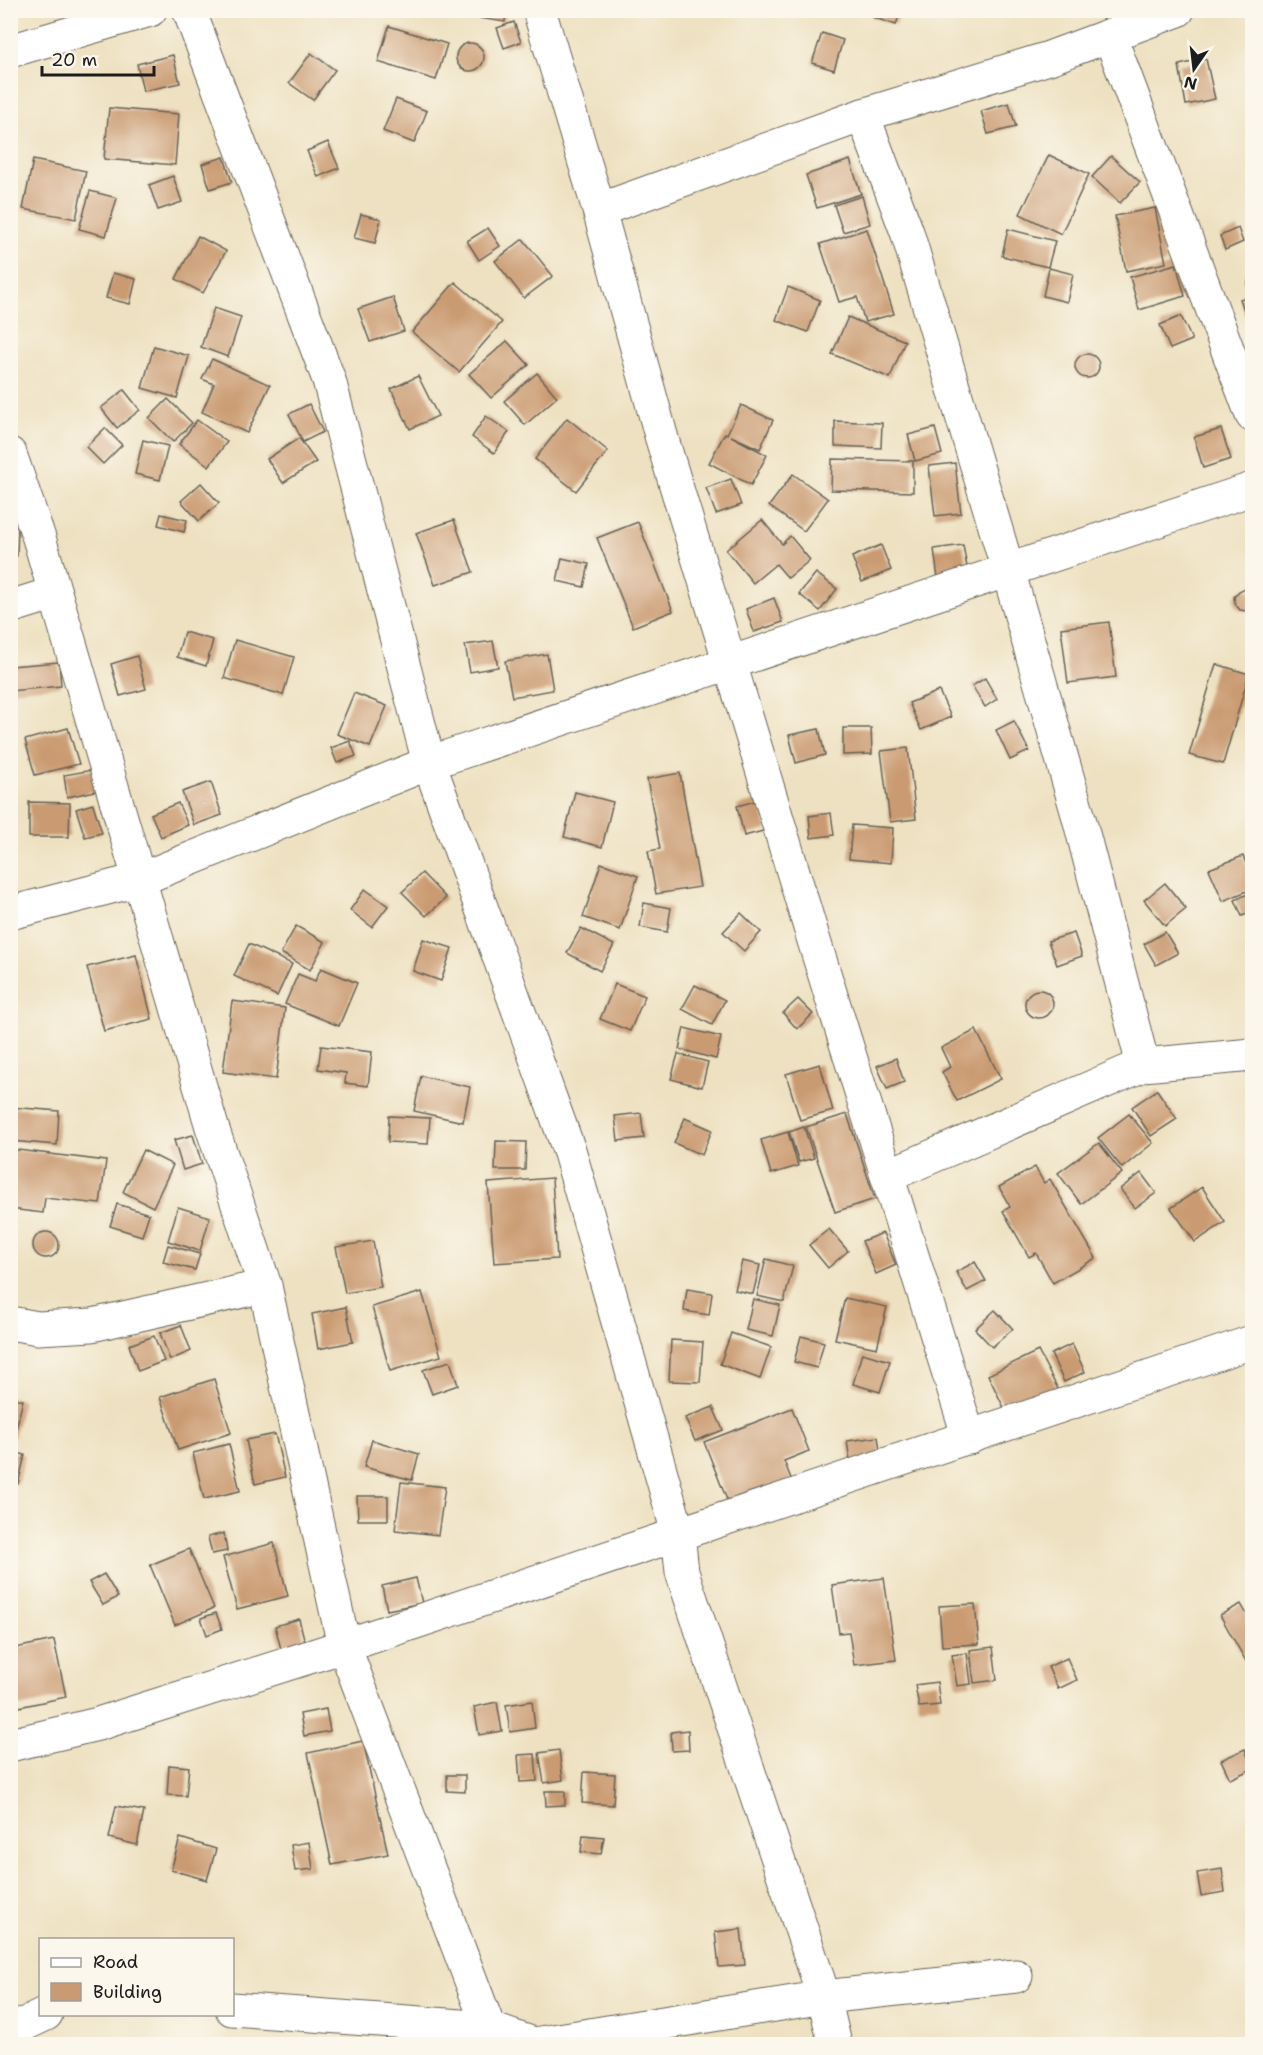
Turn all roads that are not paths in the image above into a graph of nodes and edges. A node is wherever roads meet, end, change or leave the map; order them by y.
1 (150, 10) edge
2 (189, 10) edge
3 (538, 10) edge
4 (1178, 10) edge
5 (1110, 36) junction
6 (10, 51) edge
7 (863, 115) junction
8 (599, 210) junction
9 (1252, 415) edge
10 (10, 454) edge
11 (1252, 489) edge
12 (1008, 570) junction
13 (55, 593) junction
14 (10, 607) edge
15 (731, 662) junction
16 (429, 763) junction
17 (138, 880) junction
18 (10, 913) edge
19 (1252, 1055) edge
20 (1143, 1065) junction
21 (887, 1176) junction
22 (265, 1286) junction
23 (10, 1323) edge
24 (1252, 1342) edge
25 (969, 1438) junction
26 (678, 1533) junction
27 (344, 1646) junction
28 (10, 1745) edge
29 (1016, 1976) dead end
30 (824, 1997) junction
31 (234, 2009) edge
32 (42, 2016) edge
33 (10, 2031) edge
34 (491, 2036) edge
35 (835, 2044) edge

1 - 6 street
2 - 16 street
3 - 8 street
4 - 5 street
5 - 7 street
5 - 9 street
7 - 8 street
7 - 12 street
8 - 15 street
10 - 13 street
11 - 12 street
12 - 15 street
12 - 20 street
13 - 14 street
13 - 17 street
15 - 16 street
15 - 21 street
16 - 17 street
16 - 26 street
17 - 18 street
17 - 22 street
19 - 20 street
20 - 21 street
21 - 25 street
22 - 23 street
22 - 27 street
24 - 25 street
25 - 26 street
26 - 27 street
26 - 30 street
27 - 28 street
27 - 34 street
29 - 30 street
30 - 34 street
30 - 35 street
31 - 34 street
32 - 33 street

